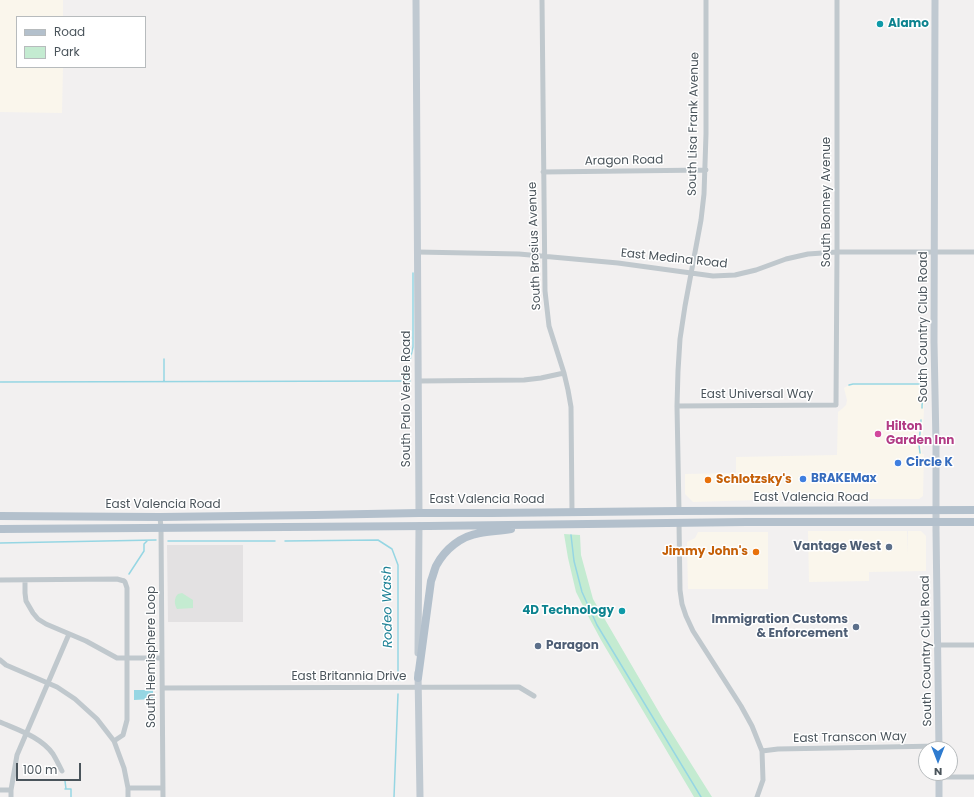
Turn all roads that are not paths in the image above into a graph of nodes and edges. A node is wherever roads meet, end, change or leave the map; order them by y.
1 (416, 0) edge
2 (542, 0) edge
3 (706, 0) edge
4 (837, 0) edge
5 (935, 0) edge
6 (706, 170) junction
7 (543, 172) junction
8 (417, 252) junction
9 (837, 252) junction
10 (934, 252) junction
11 (974, 252) edge
12 (544, 256) junction
13 (691, 273) junction
14 (564, 373) junction
15 (419, 381) junction
16 (836, 404) joint
17 (677, 406) junction
18 (936, 509) junction
19 (974, 510) edge
20 (679, 511) junction
21 (572, 512) junction
22 (419, 513) junction
23 (0, 516) edge
24 (160, 517) junction
25 (936, 522) junction
26 (974, 522) edge
27 (680, 523) junction
28 (552, 524) junction
29 (419, 526) junction
30 (161, 528) junction
31 (0, 529) edge
32 (0, 580) edge
33 (25, 580) junction
34 (69, 634) junction
35 (938, 645) junction
36 (974, 645) edge
37 (127, 658) junction
38 (162, 658) junction
39 (0, 660) edge
40 (418, 678) junction
41 (48, 683) junction
42 (418, 687) junction
43 (162, 688) junction
44 (534, 696) dead end
45 (0, 722) edge
46 (26, 733) junction
47 (114, 741) junction
48 (939, 741) edge
49 (918, 747) edge
50 (762, 752) junction
51 (62, 771) dead end
52 (958, 776) edge
53 (974, 777) edge
54 (939, 781) edge
55 (128, 788) junction
56 (163, 788) junction
57 (0, 790) edge
58 (11, 790) junction
59 (11, 797) edge
60 (128, 797) edge
61 (163, 797) edge
62 (420, 797) edge
63 (757, 797) edge
64 (939, 797) edge

1 - 8 street, South Palo Verde Road
2 - 7 street, South Brosius Avenue
3 - 6 street, South Lisa Frank Avenue
4 - 9 street, South Bonney Avenue
5 - 10 street, South Country Club Road
6 - 7 street, Aragon Road
6 - 13 street, South Lisa Frank Avenue
7 - 12 street, South Brosius Avenue
8 - 12 street, East Medina Road
8 - 15 street, South Palo Verde Road
9 - 10 street, East Medina Road
9 - 13 street, East Medina Road
9 - 16 street, South Bonney Avenue
10 - 11 street, East Medina Road
10 - 18 street, South Country Club Road
12 - 13 street, East Medina Road
12 - 14 street, South Brosius Avenue
13 - 17 street, South Lisa Frank Avenue
14 - 15 street
14 - 21 street, South Brosius Avenue
15 - 22 street, South Palo Verde Road
16 - 17 street, East Universal Way
17 - 20 street, South Lisa Frank Avenue
18 - 19 main road, East Valencia Road
18 - 20 main road, East Valencia Road
18 - 25 street, South Country Club Road
20 - 21 main road, East Valencia Road
20 - 27 main road
21 - 22 main road, East Valencia Road
22 - 24 main road, East Valencia Road
22 - 29 main road, South Palo Verde Road
23 - 24 main road, East Valencia Road
24 - 30 street, South Hemisphere Loop
25 - 26 main road, East Valencia Road
25 - 27 main road, East Valencia Road
25 - 35 street, South Country Club Road
27 - 28 main road, East Valencia Road
27 - 50 street
28 - 29 main road, East Valencia Road
28 - 40 main road
29 - 30 main road, East Valencia Road
29 - 40 street, South Palo Verde Road
30 - 31 main road, East Valencia Road
30 - 38 street, South Hemisphere Loop
32 - 33 street
33 - 34 street
33 - 37 street
34 - 37 street
34 - 41 street
35 - 36 street
35 - 48 street, South Country Club Road
37 - 38 street
37 - 47 street
38 - 43 street, South Hemisphere Loop
39 - 41 street
40 - 42 street, South Palo Verde Road
41 - 46 street
41 - 47 street
42 - 43 street, East Britannia Drive
42 - 44 street, East Britannia Drive
42 - 62 street, South Palo Verde Road
43 - 56 street, South Hemisphere Loop
45 - 46 street
46 - 51 street
46 - 58 street
47 - 55 street
49 - 50 street, East Transcon Way
50 - 63 street
52 - 53 street
54 - 64 street
55 - 56 street
55 - 60 street
56 - 61 street, South Hemisphere Loop
57 - 58 street
58 - 59 street

